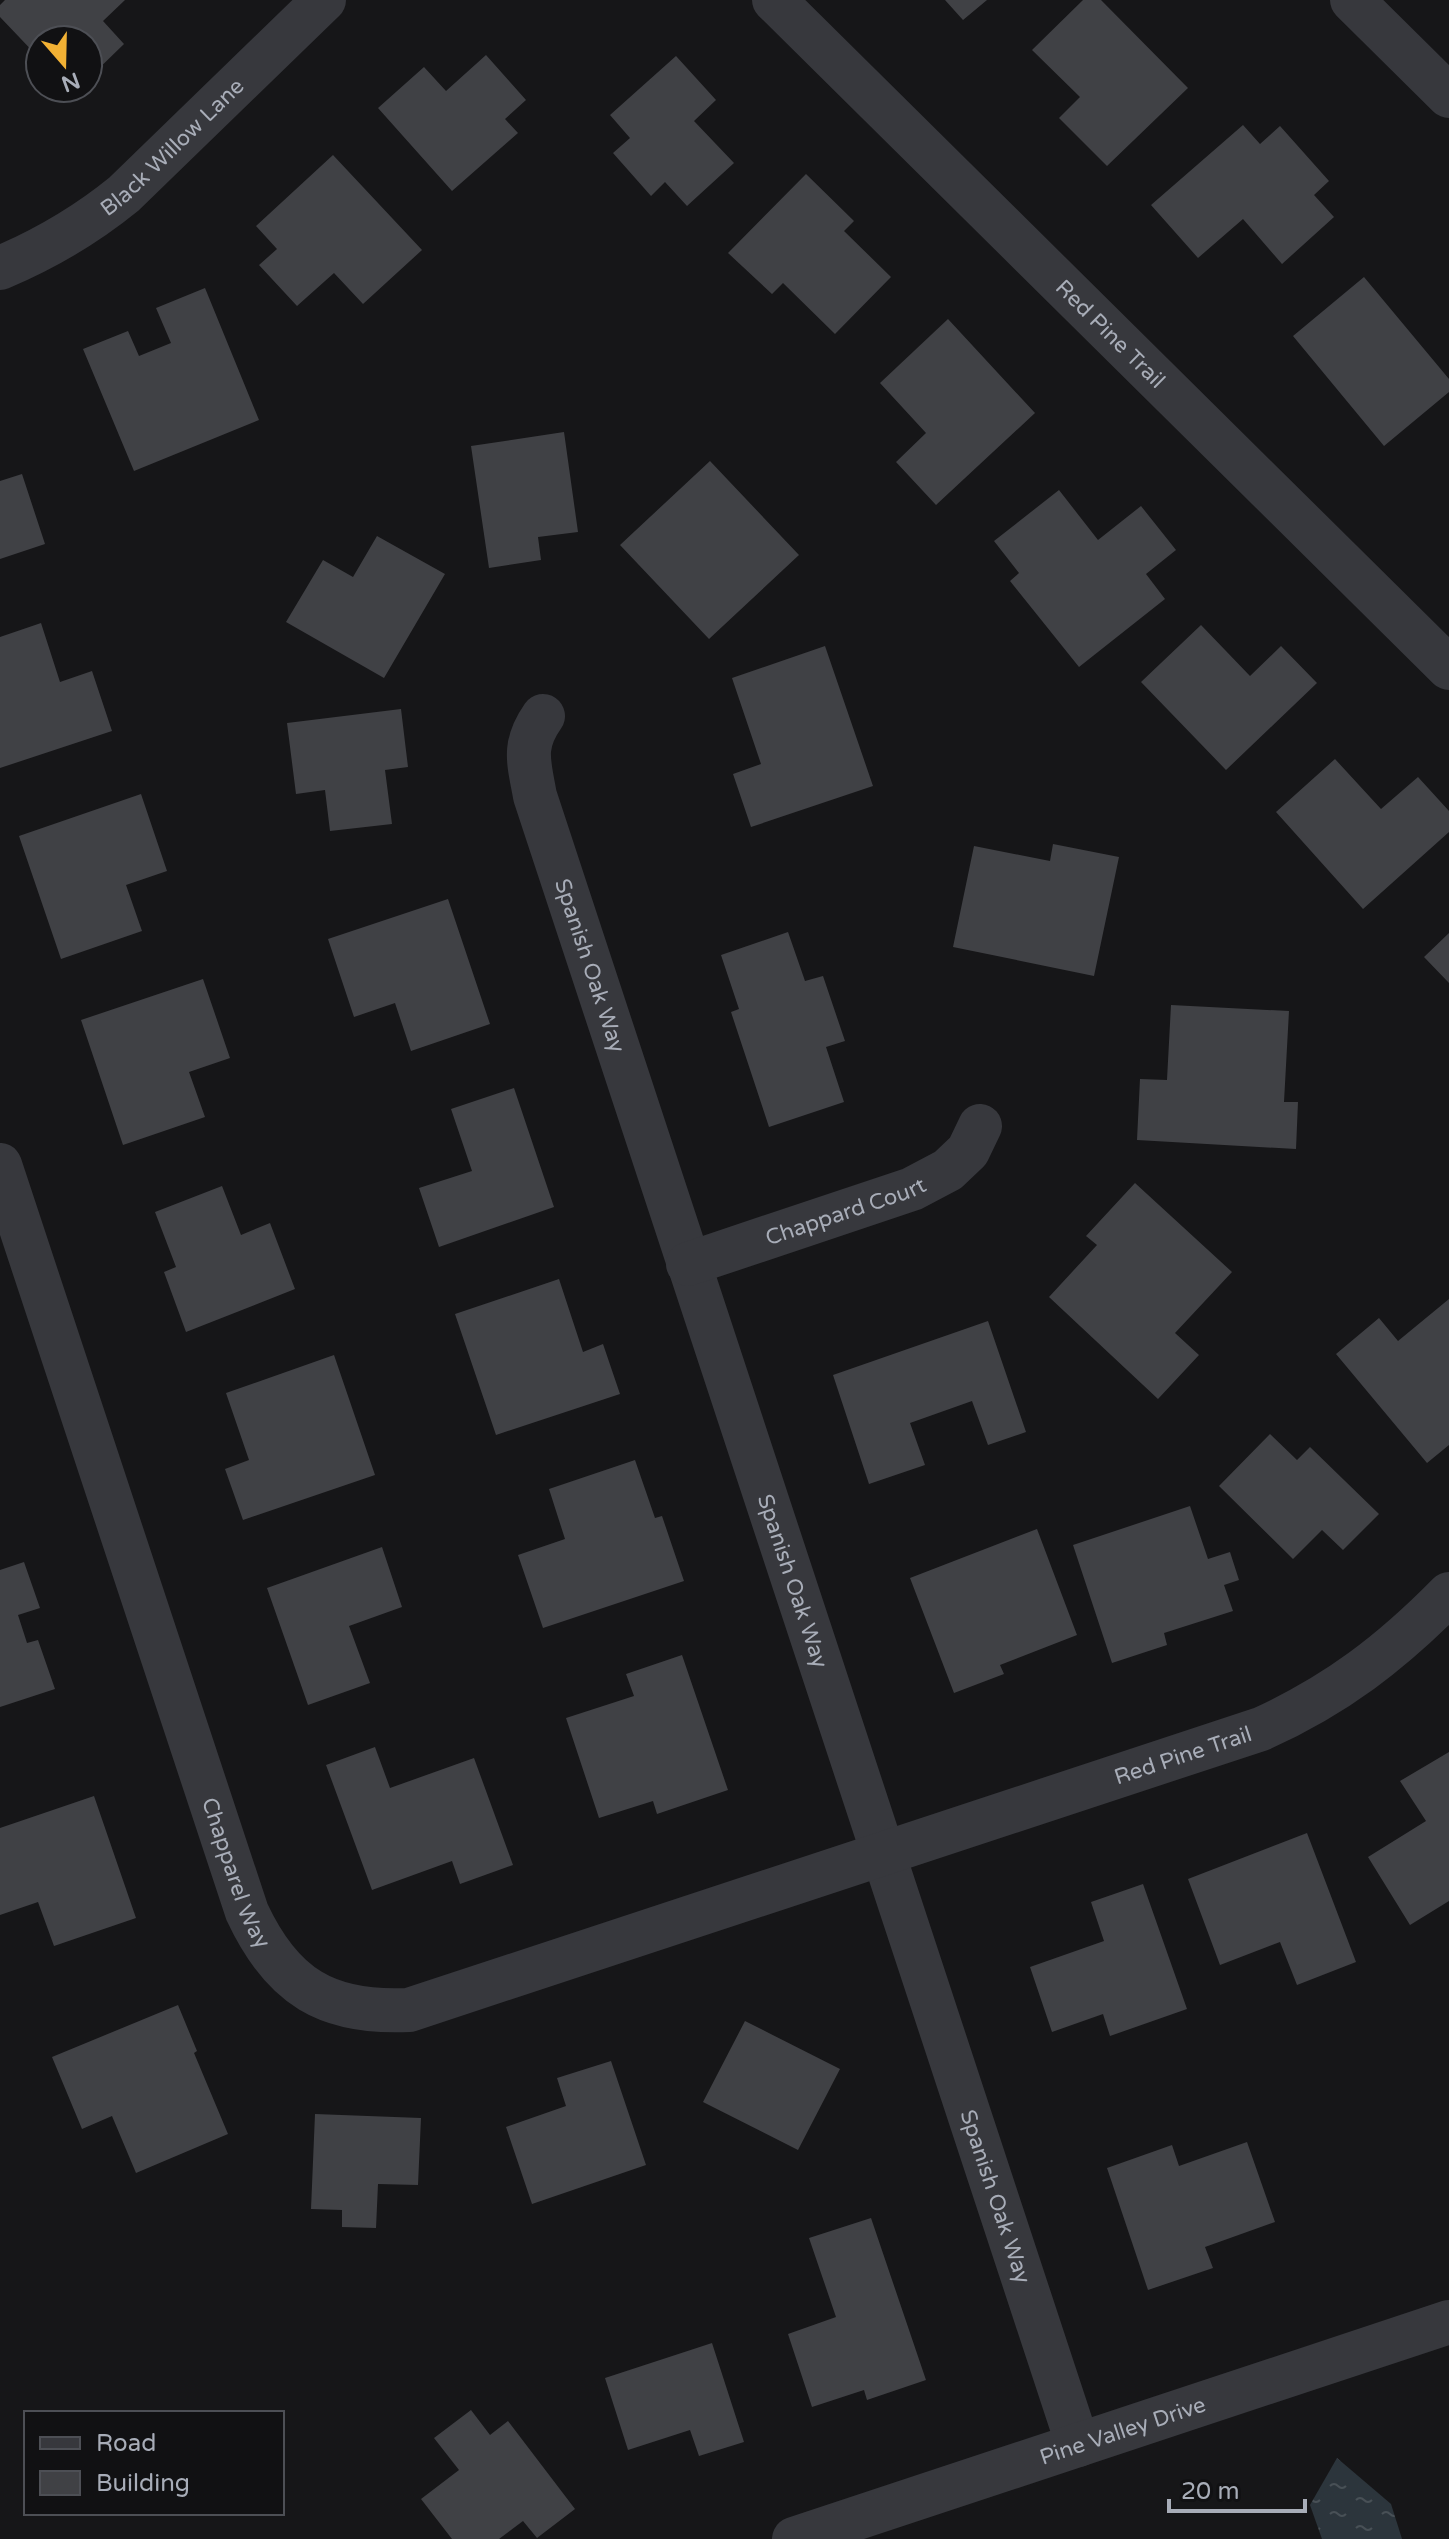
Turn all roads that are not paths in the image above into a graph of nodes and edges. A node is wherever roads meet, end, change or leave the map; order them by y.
1 (324, 0) edge
2 (774, 0) edge
3 (1352, 0) edge
4 (1449, 96) edge
5 (0, 268) edge
6 (1449, 668) edge
7 (543, 716) dead end
8 (980, 1126) dead end
9 (0, 1165) edge
10 (688, 1264) junction
11 (1449, 1594) edge
12 (883, 1855) junction
13 (1449, 2322) edge
14 (1078, 2445) junction
15 (794, 2539) edge

1 - 5 street, Black Willow Lane
2 - 6 street, Red Pine Trail
3 - 4 street
7 - 10 street, Spanish Oak Way
8 - 10 street, Chappard Court
9 - 12 street, Chapparel Way
10 - 12 street, Spanish Oak Way
11 - 12 street, Red Pine Trail
12 - 14 street, Spanish Oak Way
13 - 14 street, Pine Valley Drive
14 - 15 street, Pine Valley Drive

